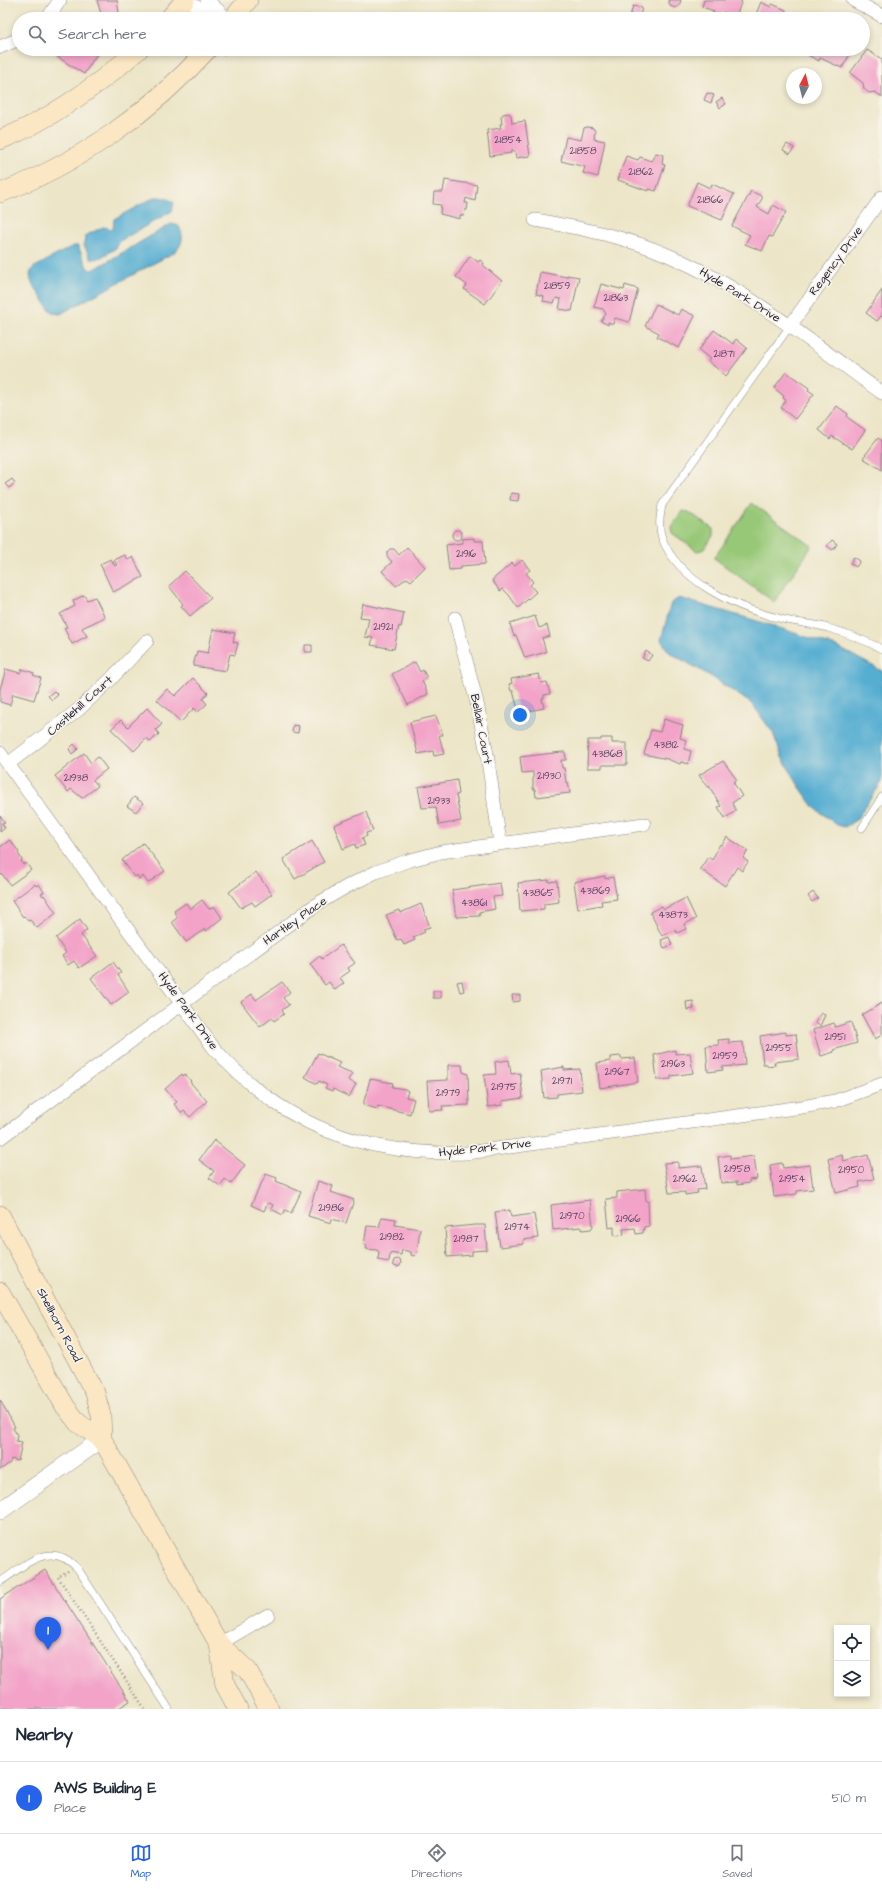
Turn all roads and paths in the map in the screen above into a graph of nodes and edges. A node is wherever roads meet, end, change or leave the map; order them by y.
1 (60, 0) edge
2 (207, 0) edge
3 (248, 0) edge
4 (853, 0) edge
5 (184, 1) edge
6 (52, 12) edge
7 (175, 12) edge
8 (208, 12) edge
9 (220, 12) edge
10 (239, 12) edge
11 (882, 16) edge
12 (12, 42) edge
13 (0, 47) edge
14 (131, 56) edge
15 (201, 56) edge
16 (0, 140) edge
17 (0, 193) edge
18 (882, 197) edge
19 (535, 220) dead end
20 (790, 326) junction
21 (882, 393) edge
22 (455, 618) dead end
23 (147, 641) dead end
24 (882, 649) edge
25 (0, 753) edge
26 (8, 764) junction
27 (882, 797) edge
28 (644, 824) dead end
29 (862, 828) dead end
30 (500, 843) junction
31 (182, 1003) junction
32 (882, 1084) edge
33 (0, 1138) edge
34 (0, 1215) edge
35 (0, 1292) edge
36 (102, 1439) junction
37 (0, 1511) edge
38 (76, 1567) junction
39 (0, 1582) edge
40 (268, 1615) dead end
41 (218, 1644) junction
42 (146, 1709) edge
43 (169, 1709) edge
44 (238, 1709) edge
45 (269, 1709) edge

1 - 6 street
2 - 9 street
3 - 10 main road
4 - 11 street
5 - 7 main road
5 - 8 street
12 - 13 street
14 - 16 main road
15 - 17 main road
18 - 20 street, Regency Drive
19 - 20 street, Hyde Park Drive
20 - 21 street, Hyde Park Drive
20 - 24 lane
22 - 30 street, Bellair Court
23 - 26 street, Castlehill Court
25 - 26 street, Hyde Park Drive
26 - 31 street, Hyde Park Drive
27 - 29 lane
28 - 30 street, Hartley Place
30 - 31 street, Hartley Place
31 - 32 street, Hyde Park Drive
31 - 33 street, Hartley Place
34 - 36 main road, Shellhorn Road
35 - 36 main road, Shellhorn Road
36 - 37 street
36 - 41 main road, Shellhorn Road
38 - 39 lane
38 - 42 path
38 - 43 lane
40 - 41 street
41 - 44 main road, Shellhorn Road
41 - 45 main road, Shellhorn Road

